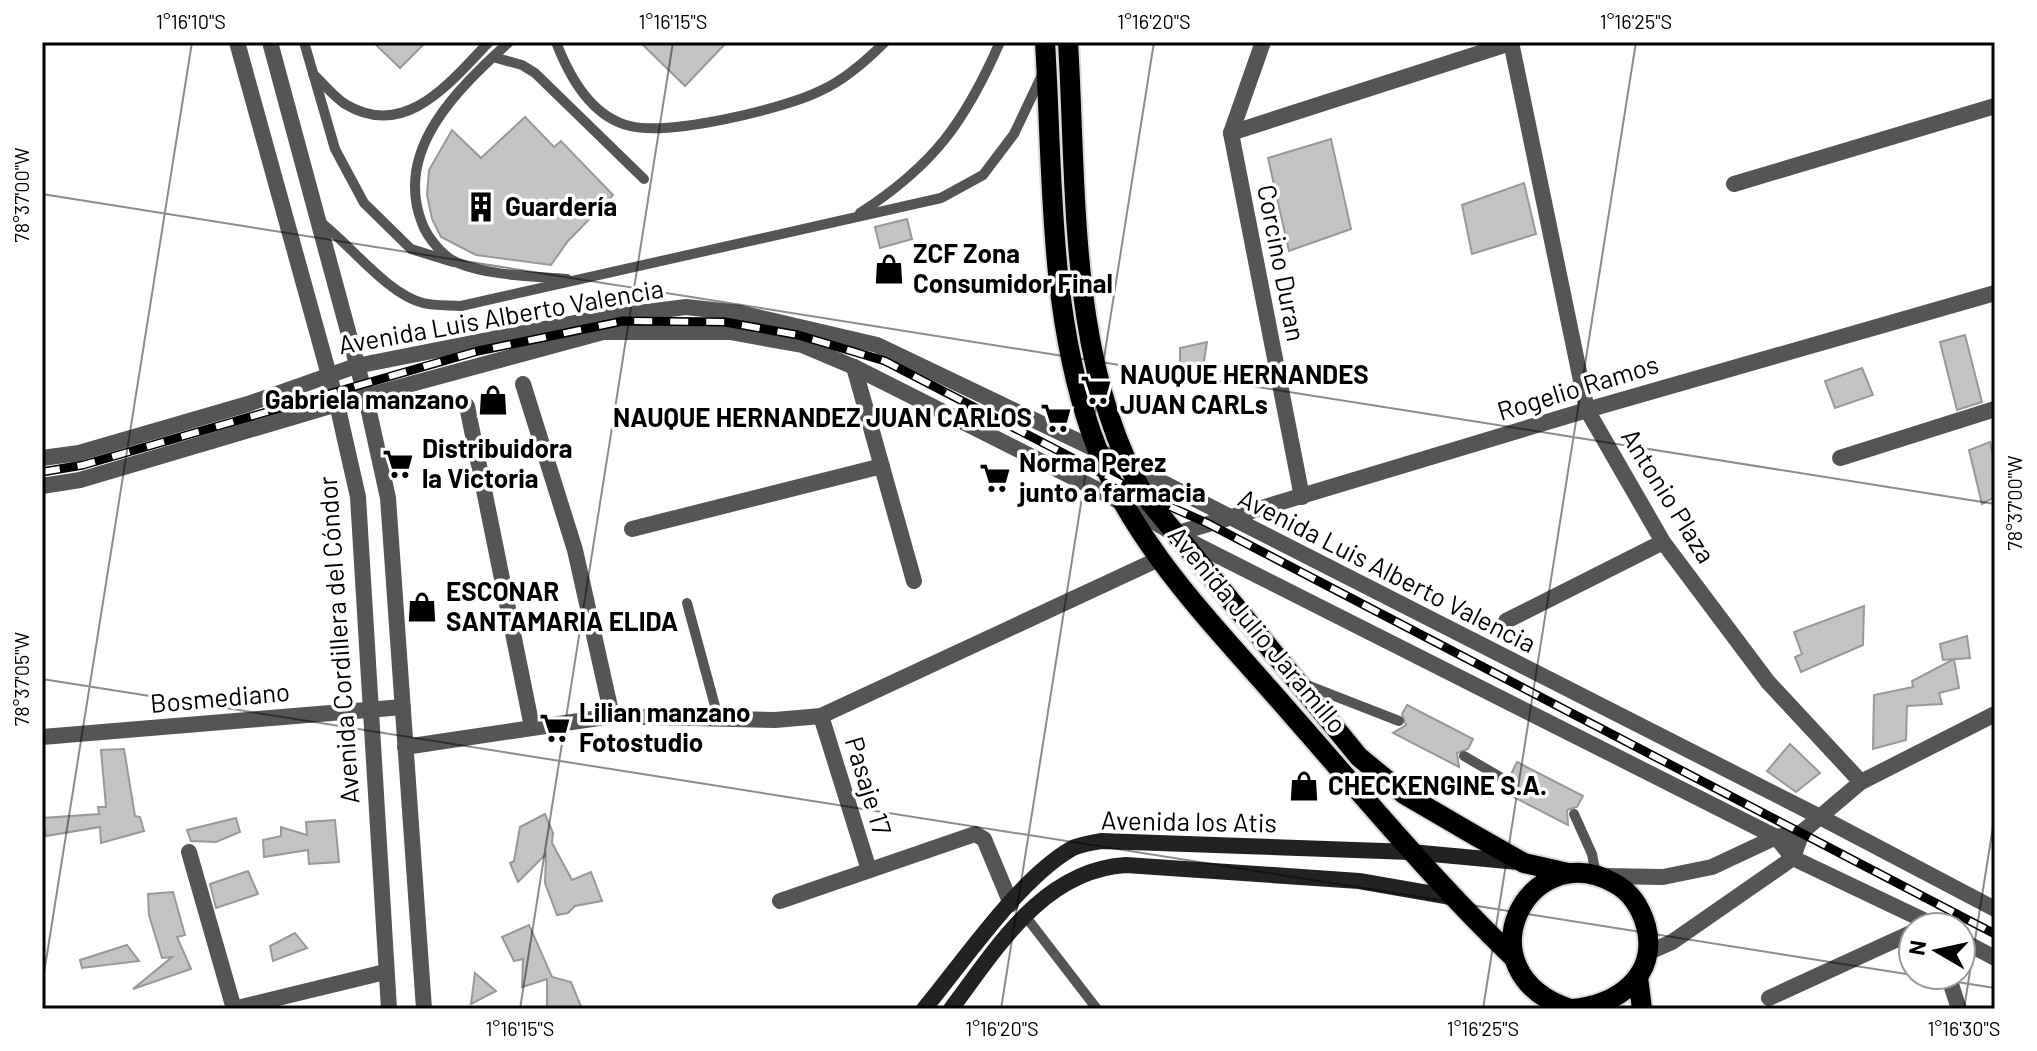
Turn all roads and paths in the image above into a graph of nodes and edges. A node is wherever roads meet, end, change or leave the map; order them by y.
1 (237, 42) edge
2 (270, 42) edge
3 (304, 42) edge
4 (489, 42) edge
5 (509, 42) edge
6 (556, 42) edge
7 (885, 42) edge
8 (1000, 42) edge
9 (1045, 42) edge
10 (1068, 42) edge
11 (1263, 42) edge
12 (1511, 43) edge
13 (493, 57) junction
14 (1047, 66) junction
15 (313, 74) junction
16 (1995, 106) edge
17 (1231, 133) junction
18 (644, 179) dead end
19 (1734, 184) dead end
20 (854, 217) junction
21 (318, 220) junction
22 (455, 262) junction
23 (577, 280) junction
24 (1995, 293) edge
25 (356, 366) junction
26 (854, 367) junction
27 (327, 373) junction
28 (523, 384) dead end
29 (366, 398) junction
30 (337, 404) junction
31 (467, 406) dead end
32 (1995, 409) edge
33 (1587, 410) junction
34 (1098, 452) junction
35 (42, 458) edge
36 (1840, 458) dead end
37 (1126, 464) junction
38 (882, 466) junction
39 (42, 486) edge
40 (1302, 497) junction
41 (1122, 502) junction
42 (1227, 518) junction
43 (632, 529) dead end
44 (1175, 534) junction
45 (1663, 542) junction
46 (1161, 558) junction
47 (914, 581) dead end
48 (687, 603) dead end
49 (1506, 621) dead end
50 (1296, 681) junction
51 (403, 707) junction
52 (369, 709) junction
53 (1995, 714) edge
54 (612, 716) junction
55 (821, 716) junction
56 (718, 717) junction
57 (1399, 721) dead end
58 (532, 727) junction
59 (42, 737) edge
60 (405, 747) junction
61 (1464, 756) dead end
62 (1507, 781) dead end
63 (1861, 782) junction
64 (1574, 814) dead end
65 (1822, 818) junction
66 (1802, 832) junction
67 (1776, 837) junction
68 (189, 852) dead end
69 (1411, 852) junction
70 (1793, 858) junction
71 (1524, 863) junction
72 (869, 870) junction
73 (1568, 873) junction
74 (1599, 876) junction
75 (1451, 897) junction
76 (780, 901) dead end
77 (1017, 908) junction
78 (1995, 909) edge
79 (1901, 911) edge
80 (1897, 939) edge
81 (1977, 948) edge
82 (1647, 953) junction
83 (1513, 957) junction
84 (1995, 958) edge
85 (385, 972) junction
86 (1638, 977) junction
87 (1769, 998) dead end
88 (1548, 1005) edge
89 (234, 1009) edge
90 (389, 1009) edge
91 (424, 1009) edge
92 (924, 1009) edge
93 (951, 1009) edge
94 (1097, 1009) edge
95 (1571, 1009) edge
96 (1642, 1009) edge

1 - 27 street, Avenida Cordillera del Cóndor
2 - 21 street, Avenida Cordillera del Cóndor
3 - 15 lane
4 - 15 lane
5 - 13 lane
6 - 7 lane
8 - 20 lane
9 - 14 main road, Avenida Julio Jaramillo
10 - 37 main road, Avenida Julio Jaramillo
11 - 17 street
12 - 17 street
12 - 33 street, Antonio Plaza
13 - 18 lane
13 - 22 lane
14 - 20 lane
14 - 34 main road, Avenida Julio Jaramillo
15 - 22 lane
16 - 19 street
17 - 40 street, Corcino Duran
20 - 23 lane
21 - 23 lane
21 - 25 street, Avenida Cordillera del Cóndor
22 - 23 lane
24 - 33 street, Rogelio Ramos
25 - 27 street, Avenida Luis Alberto Valencia
25 - 29 street, Avenida Cordillera del Cóndor
25 - 34 street, Avenida Luis Alberto Valencia
26 - 29 street, Avenida Luis Alberto Valencia
26 - 38 street
26 - 41 street, Avenida Luis Alberto Valencia
27 - 30 street, Avenida Cordillera del Cóndor
27 - 35 street, Avenida Luis Alberto Valencia
28 - 54 street
29 - 30 street, Avenida Luis Alberto Valencia
29 - 51 street, Avenida Cordillera del Cóndor
30 - 39 street, Avenida Luis Alberto Valencia
30 - 52 street, Avenida Cordillera del Cóndor
31 - 58 street
32 - 36 street
33 - 40 street, Rogelio Ramos
33 - 45 street, Antonio Plaza
34 - 37 street, Avenida Luis Alberto Valencia
34 - 41 main road, Avenida Julio Jaramillo
37 - 42 street, Avenida Luis Alberto Valencia
37 - 44 main road, Avenida Julio Jaramillo
38 - 43 street
38 - 47 street
40 - 42 street, Rogelio Ramos
41 - 44 street, Avenida Luis Alberto Valencia
41 - 46 main road, Avenida Julio Jaramillo
42 - 44 street, Rogelio Ramos
42 - 65 street, Avenida Luis Alberto Valencia
44 - 50 main road, Avenida Julio Jaramillo
44 - 67 street, Avenida Luis Alberto Valencia
45 - 49 street
45 - 63 street, Antonio Plaza
46 - 55 street
46 - 69 main road, Avenida Julio Jaramillo
48 - 56 lane
50 - 57 lane
50 - 71 main road, Avenida Julio Jaramillo
51 - 52 street, Bosmediano
51 - 60 street, Avenida Cordillera del Cóndor
52 - 59 street, Bosmediano
52 - 85 street, Avenida Cordillera del Cóndor
53 - 63 street
54 - 56 street
54 - 58 street
55 - 56 street
55 - 72 street, Pasaje 17
58 - 60 street
60 - 91 street, Avenida Cordillera del Cóndor
61 - 62 lane
63 - 65 street
64 - 74 lane
65 - 66 street
65 - 78 street, Avenida Luis Alberto Valencia
66 - 67 street
66 - 70 street
67 - 70 street, Avenida Luis Alberto Valencia
67 - 74 street
68 - 89 street
69 - 71 main road, Avenida los Atis
69 - 75 main road, Avenida Julio Jaramillo
69 - 77 main road, Avenida los Atis
70 - 79 street, Avenida Luis Alberto Valencia
70 - 82 street
71 - 73 main road, Avenida Julio Jaramillo
72 - 76 street
72 - 77 street
73 - 74 main road
73 - 83 main road
74 - 82 main road
75 - 77 main road, Avenida los Atis
75 - 83 main road, Avenida Julio Jaramillo
77 - 92 main road, Avenida los Atis
77 - 93 main road, Avenida los Atis
77 - 94 lane
80 - 87 street
81 - 84 street
82 - 86 main road
83 - 88 main road
85 - 89 street
85 - 90 street, Avenida Cordillera del Cóndor
86 - 95 main road
86 - 96 main road
88 - 95 main road

